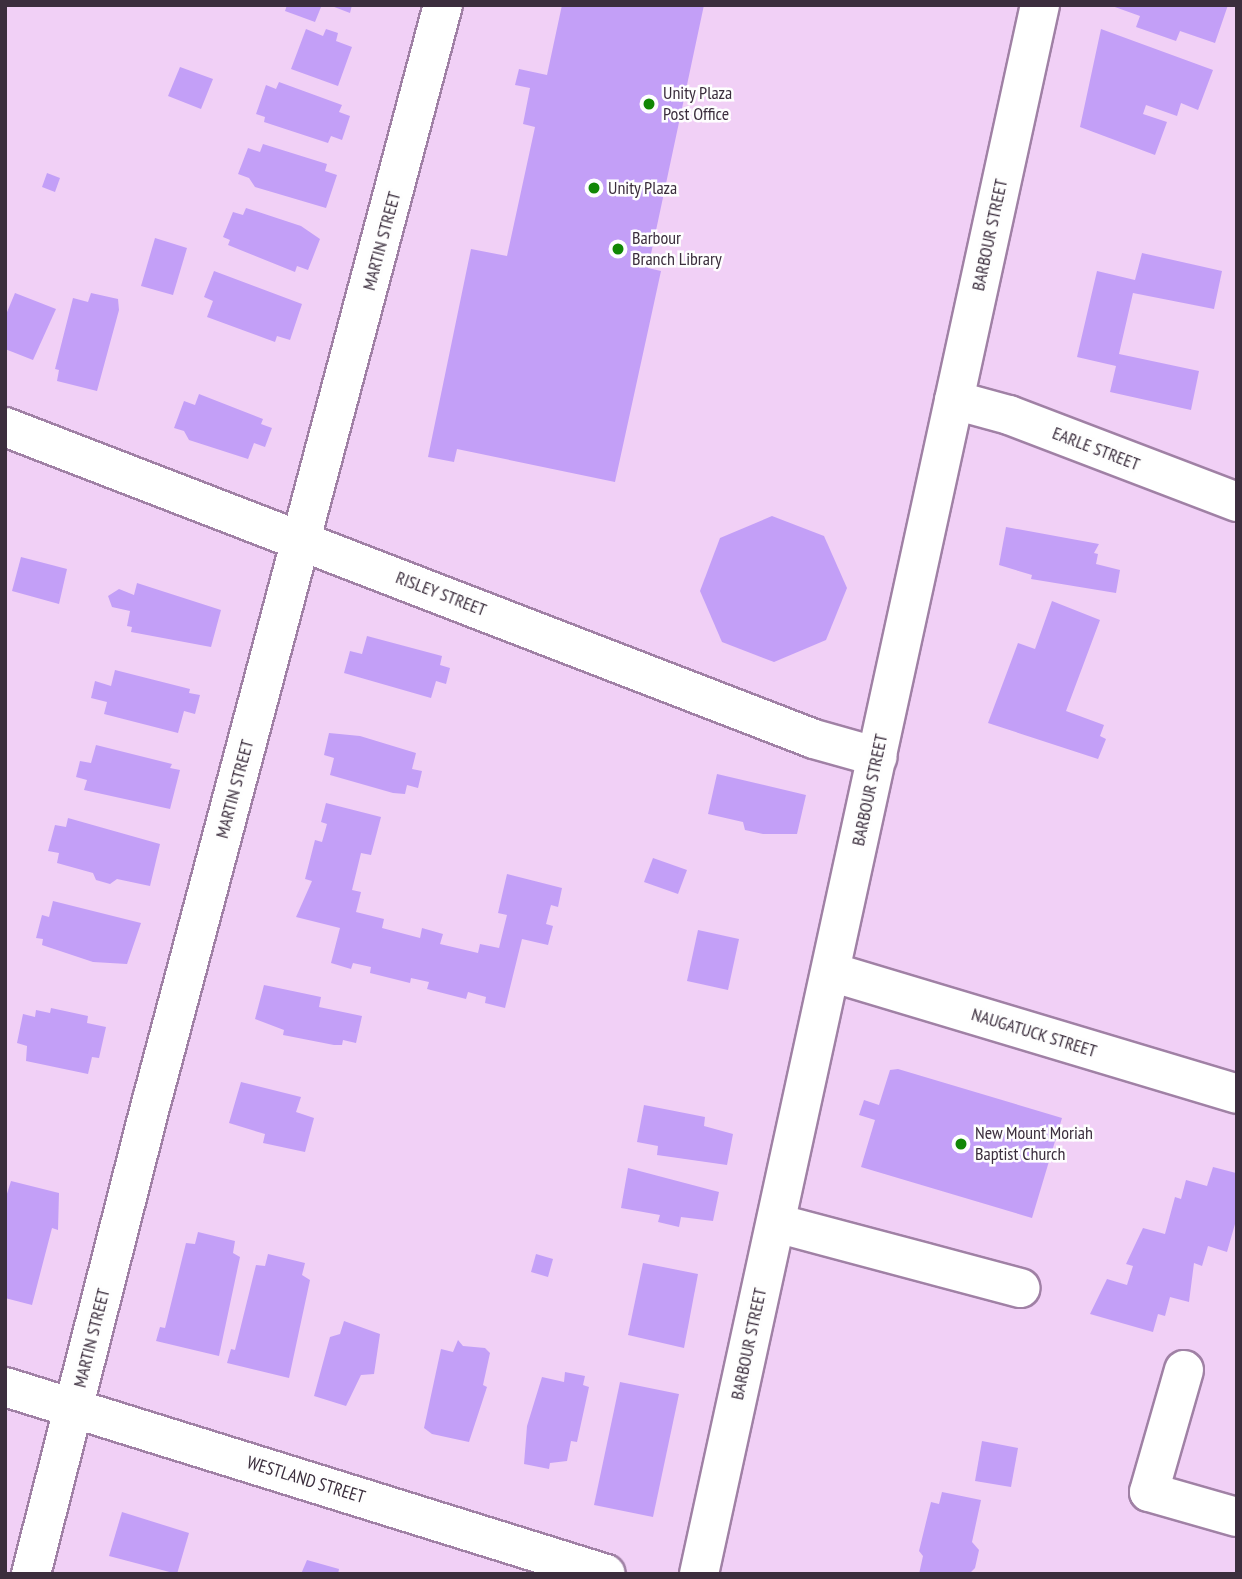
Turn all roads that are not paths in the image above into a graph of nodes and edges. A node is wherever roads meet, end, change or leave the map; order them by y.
1 (443, 5) edge
2 (1040, 5) edge
3 (954, 400) junction
4 (5, 427) edge
5 (1237, 502) edge
6 (302, 541) junction
7 (878, 757) junction
8 (831, 972) junction
9 (1237, 1094) edge
10 (776, 1223) junction
11 (1021, 1289) dead end
12 (1184, 1370) dead end
13 (5, 1387) edge
14 (75, 1409) junction
15 (1237, 1517) edge
16 (31, 1574) edge
17 (606, 1574) edge
18 (699, 1574) edge

1 - 6 street, MARTIN STREET
2 - 3 street, BARBOUR STREET
3 - 5 street, EARLE STREET
3 - 7 street, BARBOUR STREET
4 - 6 street, RISLEY STREET
6 - 7 street, RISLEY STREET
6 - 14 street, MARTIN STREET
7 - 8 street, BARBOUR STREET
8 - 9 street, NAUGATUCK STREET
8 - 10 street, BARBOUR STREET
10 - 11 street
10 - 18 street, BARBOUR STREET
12 - 15 street
13 - 14 street, WESTLAND STREET
14 - 16 street, MARTIN STREET
14 - 17 street, WESTLAND STREET

